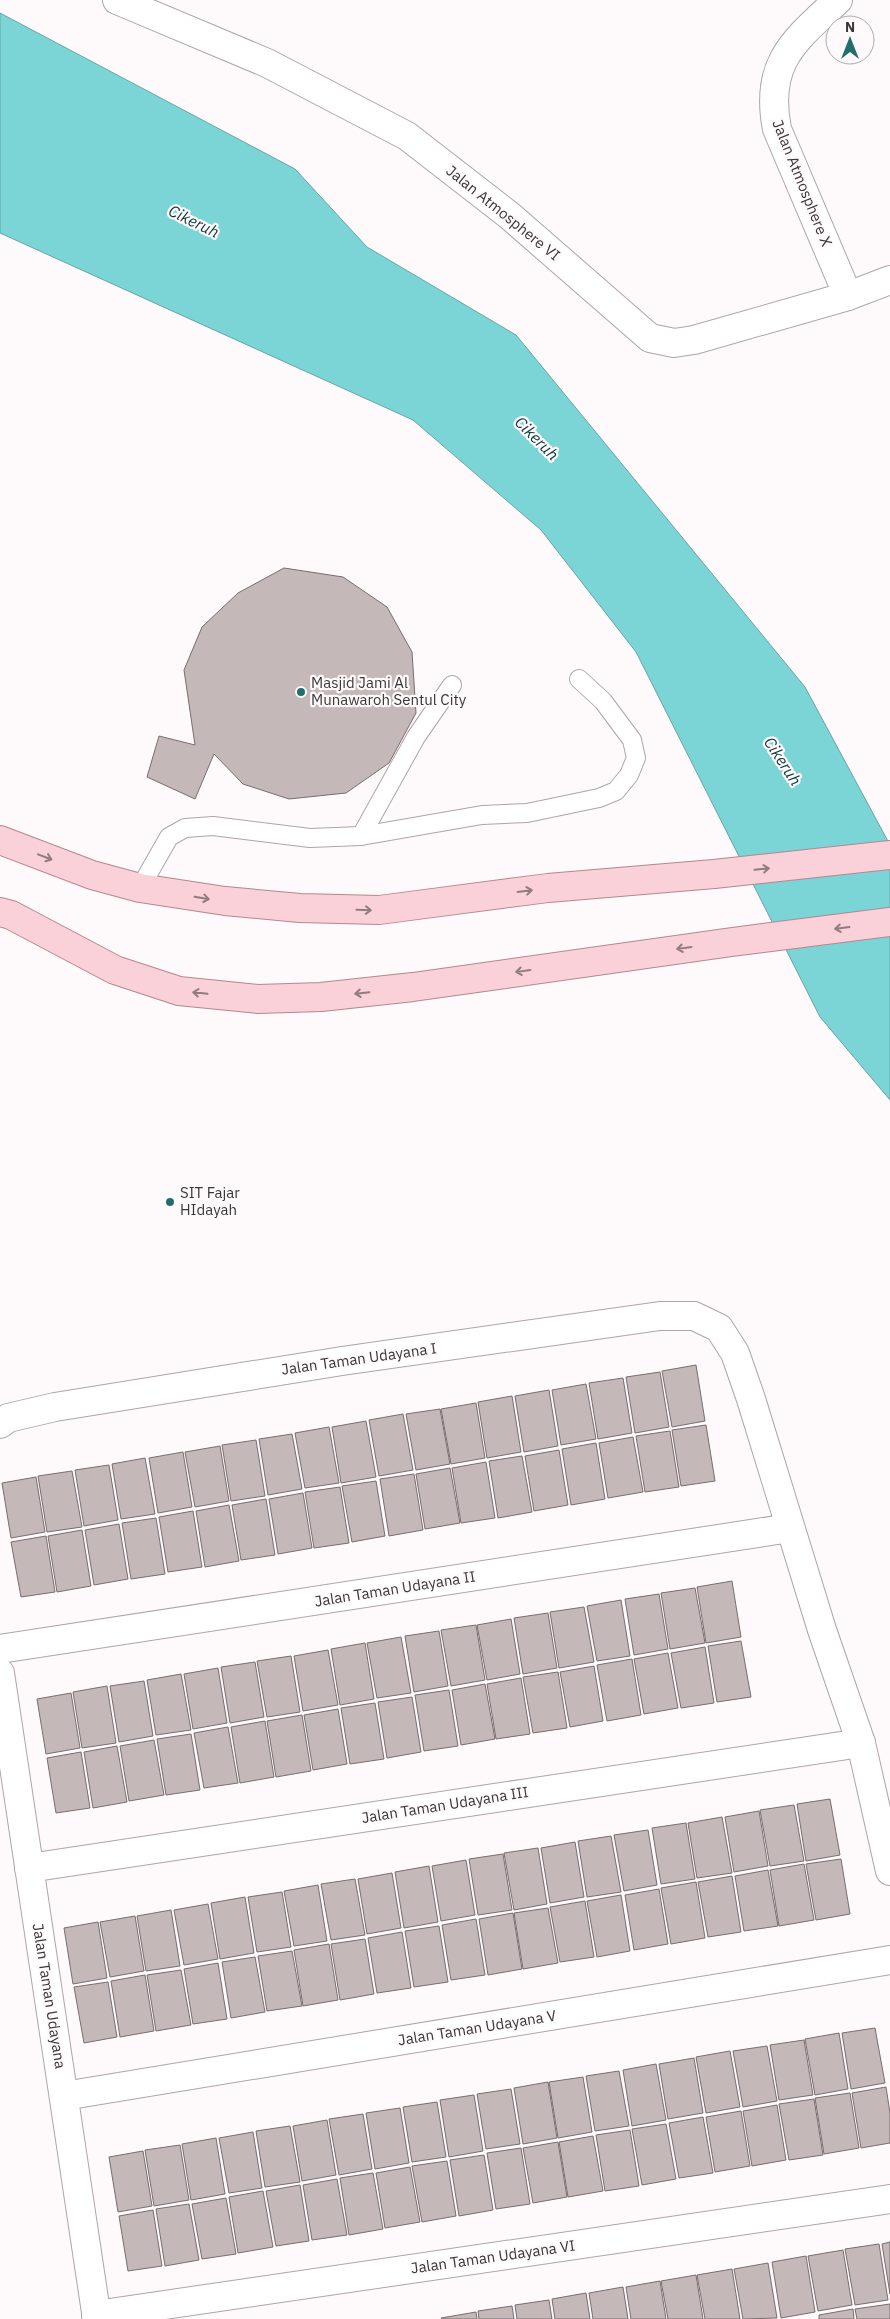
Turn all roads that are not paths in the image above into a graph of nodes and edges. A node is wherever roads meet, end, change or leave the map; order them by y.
1 (116, 0) edge
2 (838, 0) edge
3 (890, 280) edge
4 (848, 296) junction
5 (579, 679) dead end
6 (452, 685) dead end
7 (362, 836) junction
8 (0, 840) edge
9 (890, 855) edge
10 (140, 888) junction
11 (0, 912) edge
12 (890, 922) edge
13 (0, 1424) edge
14 (790, 1528) junction
15 (0, 1649) edge
16 (0, 1673) edge
17 (861, 1743) junction
18 (29, 1868) junction
19 (890, 1870) edge
20 (890, 1960) edge
21 (64, 2096) junction
22 (890, 2199) edge
23 (97, 2317) edge

1 - 4 street, Jalan Atmosphere VI
2 - 4 street, Jalan Atmosphere X
3 - 4 street, Jalan Atmosphere VI
5 - 7 lane
6 - 7 lane
7 - 10 lane
8 -> 10 main road
10 -> 9 main road
12 -> 11 main road
13 - 14 street, Jalan Taman Udayana I
14 - 15 street, Jalan Taman Udayana II
14 - 17 street
16 - 18 street, Jalan Taman Udayana
17 - 18 street, Jalan Taman Udayana III
17 - 19 street
18 - 21 street, Jalan Taman Udayana
20 - 21 street, Jalan Taman Udayana V
21 - 23 street, Jalan Taman Udayana
22 - 23 street, Jalan Taman Udayana VI

